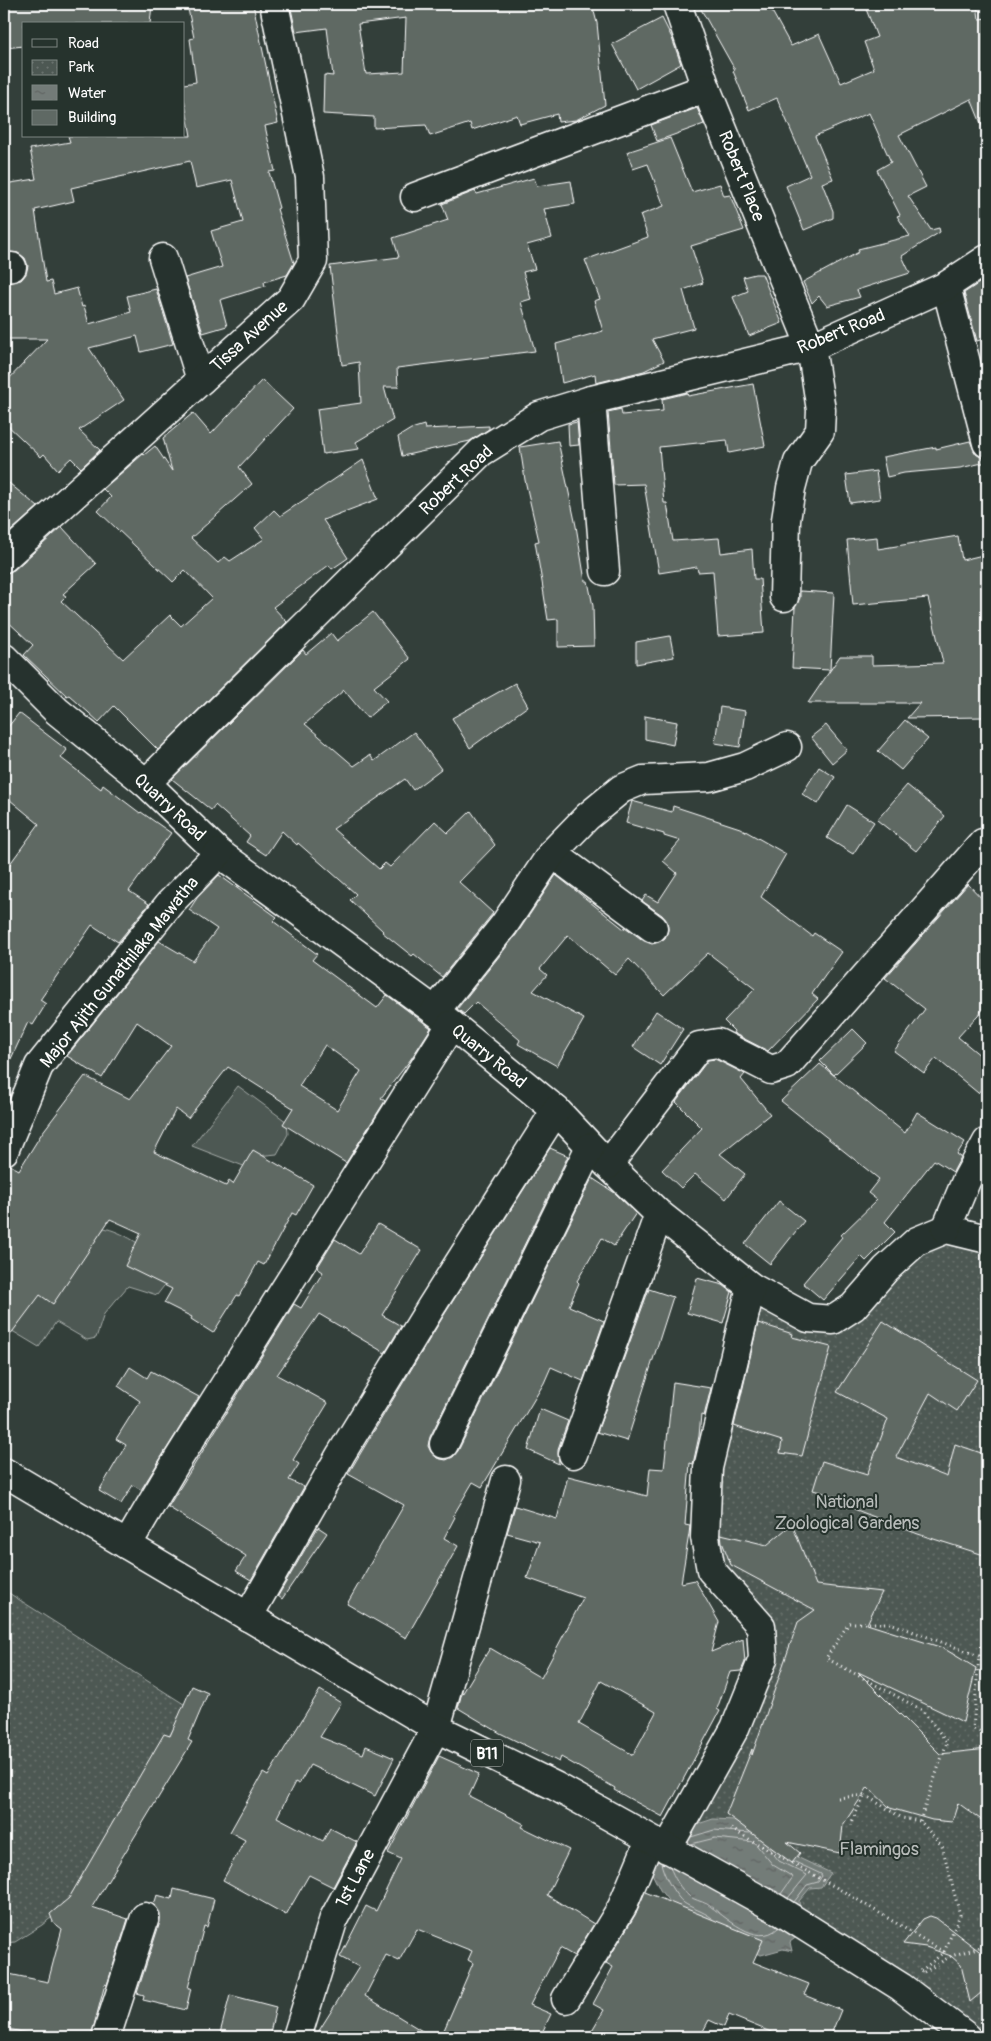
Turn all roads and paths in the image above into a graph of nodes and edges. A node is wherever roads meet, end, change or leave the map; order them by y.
1 (274, 4) edge
2 (677, 4) edge
3 (706, 88) junction
4 (415, 197) dead end
5 (163, 258) dead end
6 (987, 259) edge
7 (946, 286) junction
8 (811, 347) junction
9 (201, 380) junction
10 (591, 400) junction
11 (987, 443) edge
12 (4, 558) edge
13 (605, 570) dead end
14 (784, 598) dead end
15 (4, 658) edge
16 (786, 747) dead end
17 (146, 783) junction
18 (983, 842) dead end
19 (552, 853) junction
20 (219, 854) junction
21 (653, 928) dead end
22 (443, 1018) junction
23 (556, 1110) junction
24 (987, 1142) edge
25 (4, 1150) edge
26 (599, 1156) junction
27 (659, 1214) junction
28 (946, 1229) junction
29 (987, 1239) edge
30 (751, 1287) junction
31 (444, 1444) dead end
32 (573, 1454) dead end
33 (4, 1472) edge
34 (506, 1480) dead end
35 (127, 1545) junction
36 (248, 1617) junction
37 (436, 1728) junction
38 (987, 1734) edge
39 (865, 1796) junction
40 (838, 1798) dead end
41 (920, 1821) junction
42 (850, 1825) dead end
43 (731, 1829) dead end
44 (658, 1845) junction
45 (145, 1917) dead end
46 (987, 1945) edge
47 (944, 1952) junction
48 (901, 1987) junction
49 (566, 1999) dead end
50 (106, 2037) edge
51 (297, 2037) edge
52 (967, 2037) edge

1 - 9 street, Tissa Avenue
2 - 3 street, Robert Place
3 - 4 street
3 - 8 street, Robert Place
5 - 9 street
6 - 7 street, Robert Road
7 - 8 street, Robert Road
7 - 11 street
8 - 10 street, Robert Road
8 - 14 street, Robert Place
9 - 12 street, Tissa Avenue
10 - 13 street
10 - 17 street, Robert Road
15 - 17 street, Quarry Road
16 - 19 street
17 - 20 street, Quarry Road
18 - 26 street
19 - 21 street
19 - 22 street
20 - 22 street, Quarry Road
20 - 25 street, Major Ajith Gunathilaka Mawatha
22 - 23 street, Quarry Road
22 - 35 street
23 - 26 street, Quarry Road
23 - 36 street
24 - 28 street
26 - 27 street, Quarry Road
26 - 31 street
27 - 30 street, Quarry Road
27 - 32 street
28 - 29 street
28 - 30 street, Quarry Road
30 - 44 street
33 - 35 street, B11
34 - 37 street, 1st Lane
35 - 36 street, B11
36 - 37 street, B11
37 - 44 street, B11
37 - 51 street, 1st Lane
38 - 41 path
39 - 40 path
39 - 41 path
39 - 42 path
41 - 47 path
43 - 47 path
44 - 48 street, B11
44 - 49 street
45 - 50 street
46 - 48 path
47 - 48 path
48 - 52 street, B11

